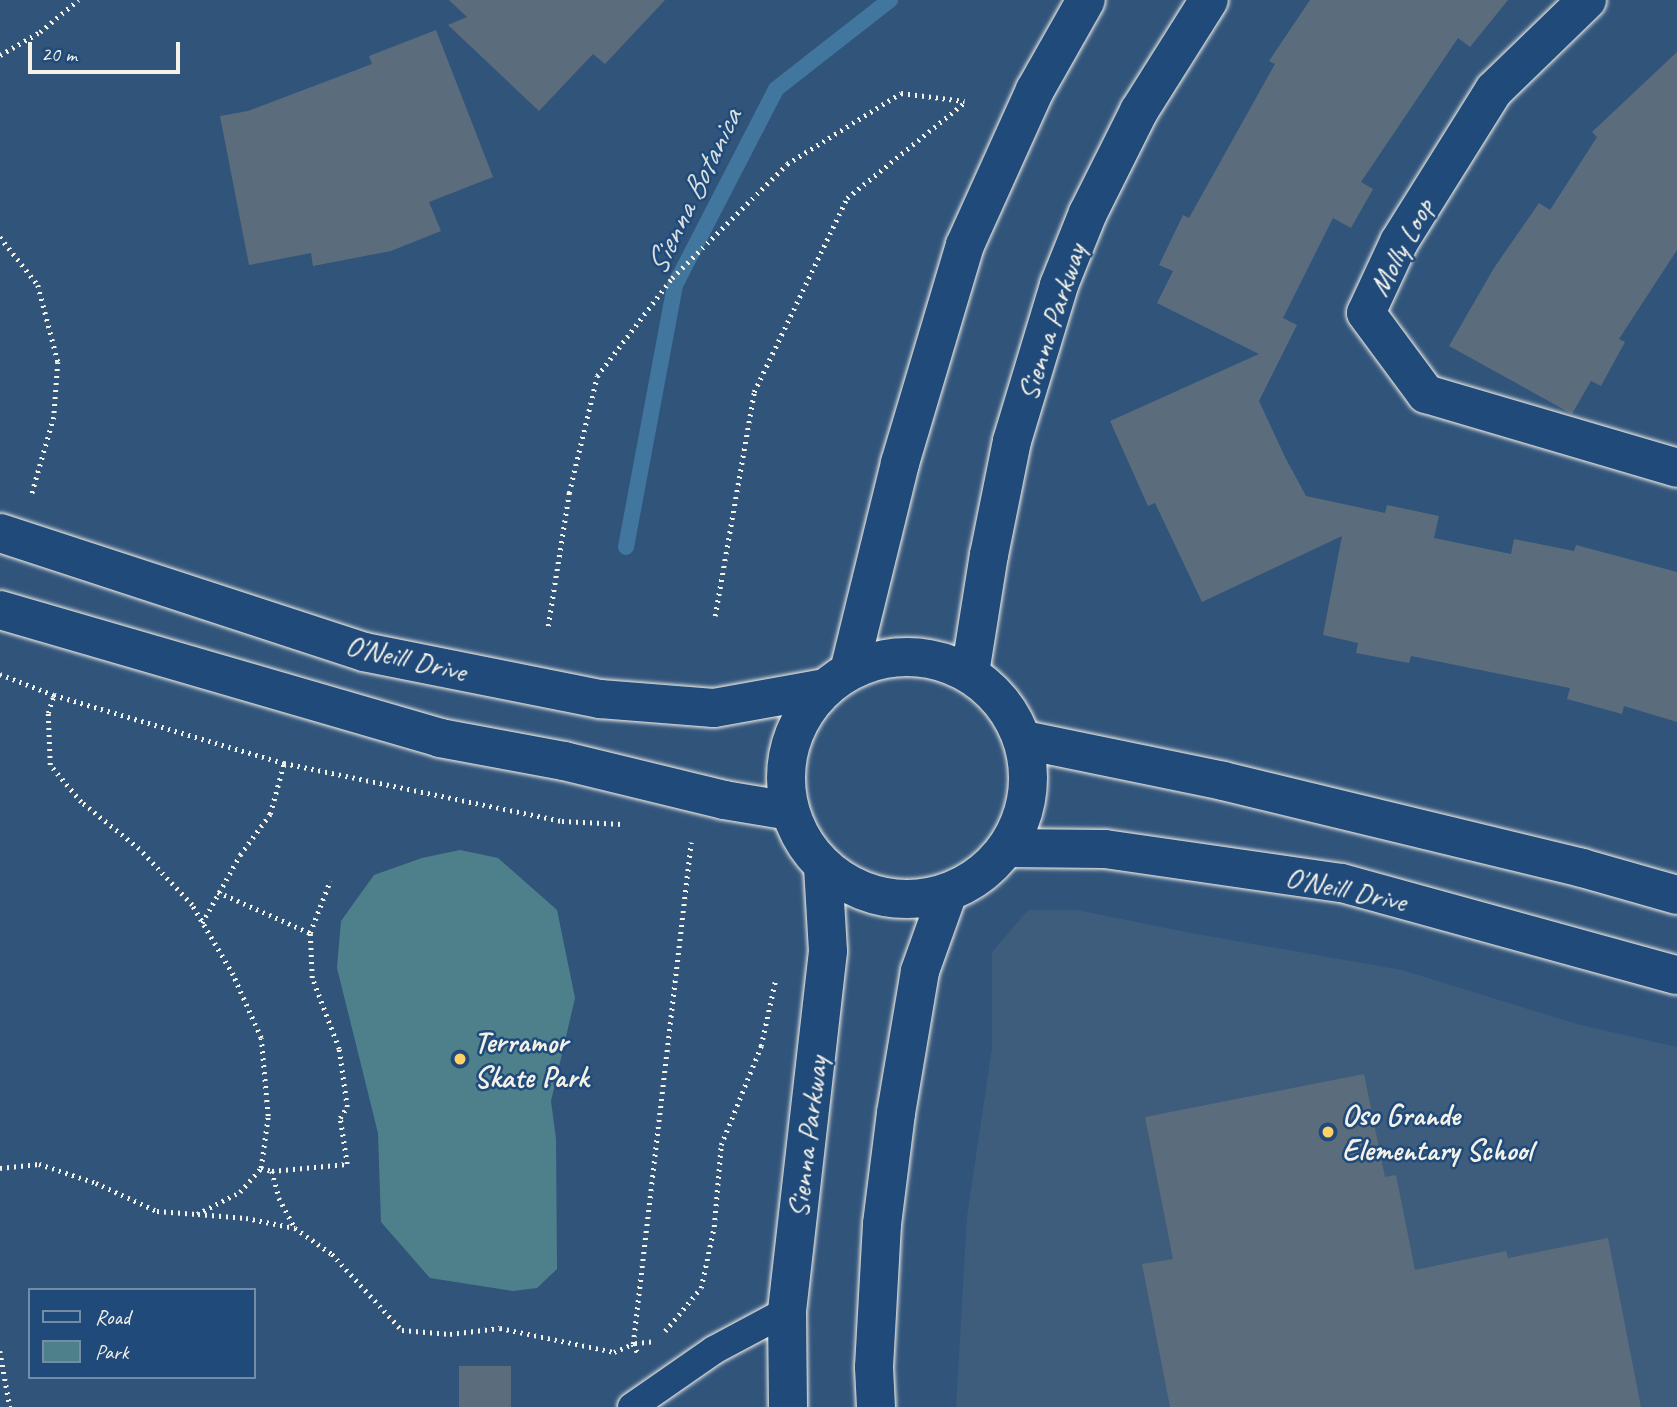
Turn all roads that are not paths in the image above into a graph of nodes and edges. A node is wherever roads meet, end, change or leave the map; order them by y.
1 (1086, 0) edge
2 (1209, 0) edge
3 (1587, 0) edge
4 (1677, 468) edge
5 (9, 536) edge
6 (0, 610) edge
7 (970, 673) junction
8 (837, 680) junction
9 (1024, 740) junction
10 (789, 811) junction
11 (1008, 848) junction
12 (822, 866) junction
13 (948, 893) junction
14 (1677, 895) edge
15 (1677, 975) edge
16 (787, 1311) junction
17 (632, 1407) edge
18 (788, 1407) edge
19 (876, 1407) edge

1 - 8 main road
2 - 7 main road, Sienna Parkway
3 - 4 main road, Molly Loop
5 - 8 main road, O'Neill Drive
6 - 10 main road
7 - 8 main road, O'Neill Drive
7 - 9 main road, O'Neill Drive
8 - 10 main road, O'Neill Drive
9 - 11 main road, O'Neill Drive
9 - 14 main road
10 - 12 main road, O'Neill Drive
11 - 13 main road, O'Neill Drive
11 - 15 main road, O'Neill Drive
12 - 13 main road, O'Neill Drive
12 - 16 main road, Sienna Parkway
13 - 19 main road
16 - 17 lane
16 - 18 main road, Sienna Parkway

